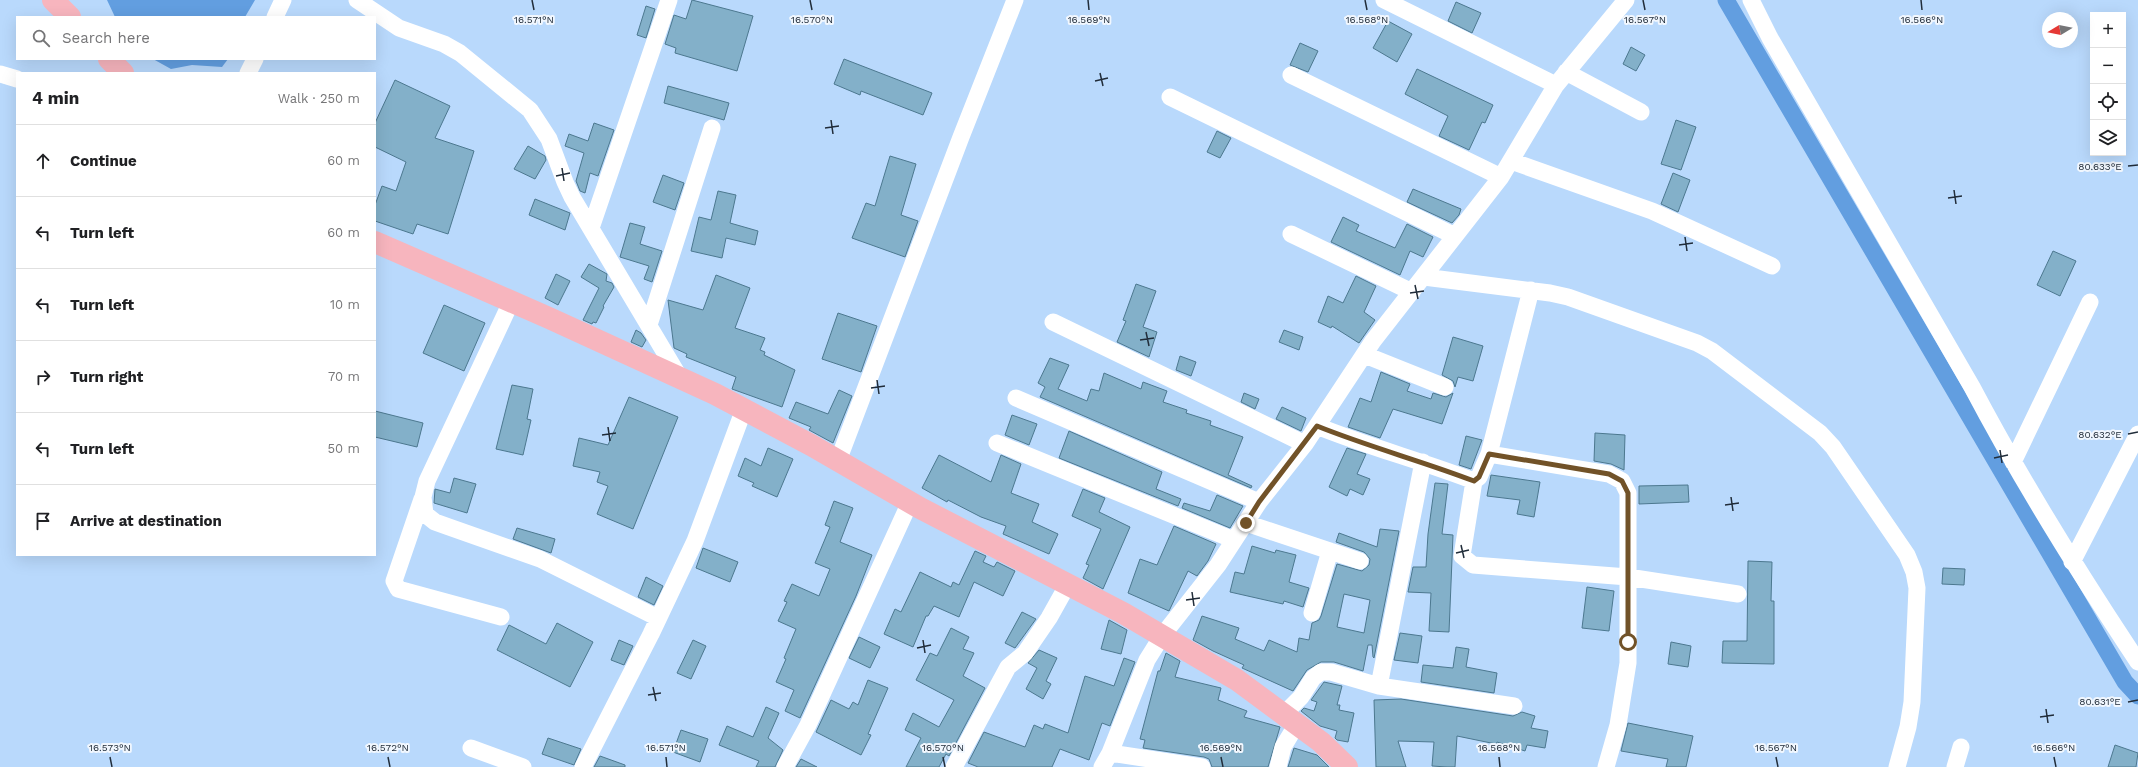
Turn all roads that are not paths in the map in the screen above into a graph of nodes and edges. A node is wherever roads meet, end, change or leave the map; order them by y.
1 (53, 0) edge
2 (283, 0) edge
3 (358, 0) edge
4 (669, 0) edge
5 (1015, 0) edge
6 (1384, 0) edge
7 (1626, 0) edge
8 (1751, 0) edge
9 (69, 16) edge
10 (275, 16) edge
11 (110, 60) edge
12 (254, 60) edge
13 (122, 72) edge
14 (248, 72) edge
15 (0, 74) edge
16 (1291, 75) dead end
17 (1561, 78) junction
18 (16, 79) edge
19 (1170, 97) dead end
20 (1641, 112) dead end
21 (712, 128) dead end
22 (1511, 161) junction
23 (1501, 177) junction
24 (591, 228) junction
25 (1291, 234) dead end
26 (1455, 236) junction
27 (376, 242) edge
28 (1772, 266) dead end
29 (1424, 277) junction
30 (1531, 290) junction
31 (1412, 292) junction
32 (511, 302) junction
33 (2090, 302) dead end
34 (1053, 322) dead end
35 (649, 325) junction
36 (1365, 355) junction
37 (680, 378) junction
38 (1445, 387) dead end
39 (1016, 398) dead end
40 (744, 409) junction
41 (1317, 426) junction
42 (2138, 434) edge
43 (997, 443) dead end
44 (1305, 444) junction
45 (1489, 454) junction
46 (838, 461) junction
47 (1423, 462) junction
48 (2013, 462) junction
49 (1474, 481) junction
50 (423, 497) junction
51 (910, 502) junction
52 (1259, 502) junction
53 (1246, 523) junction
54 (1234, 540) junction
55 (1330, 551) junction
56 (1360, 561) dead end
57 (2072, 562) junction
58 (1628, 577) junction
59 (1068, 584) junction
60 (1738, 594) dead end
61 (1312, 613) dead end
62 (500, 617) dead end
63 (658, 618) junction
64 (1162, 636) junction
65 (2138, 662) edge
66 (1379, 686) junction
67 (1514, 706) dead end
68 (1290, 719) junction
69 (1961, 747) dead end
70 (471, 748) dead end
71 (1106, 760) edge
72 (959, 766) edge
73 (523, 767) edge
74 (583, 767) edge
75 (785, 767) edge
76 (1202, 767) edge
77 (1278, 767) edge
78 (1347, 767) edge
79 (1606, 767) edge
80 (1897, 767) edge
81 (1955, 767) edge

1 - 9 main road
2 - 10 street
3 - 24 street
4 - 24 street
5 - 46 street
6 - 17 street
7 - 17 street
8 - 48 street
11 - 13 main road
12 - 14 street
15 - 18 street
16 - 23 street
17 - 20 street
17 - 22 street
19 - 26 street
21 - 35 street
22 - 23 street
22 - 28 street
23 - 26 street
24 - 35 street
25 - 31 street
26 - 29 street
27 - 32 main road
29 - 30 street
29 - 31 street
30 - 45 street
30 - 80 street
31 - 36 street
32 - 37 main road
32 - 50 street
33 - 48 street
34 - 44 street
35 - 37 street
36 - 38 street
36 - 41 street
37 - 40 main road
39 - 52 street
40 - 46 main road
40 - 63 street
41 - 44 street
41 - 47 street
42 - 57 street
43 - 54 street
44 - 52 street
45 - 49 street
45 - 58 street
46 - 51 main road
47 - 49 street
47 - 66 street
48 - 57 street
49 - 58 street
50 - 62 street
50 - 63 street
51 - 59 main road
51 - 75 street
52 - 53 street
53 - 54 street
53 - 55 street
54 - 64 street
55 - 56 street
55 - 61 street
57 - 65 street
58 - 60 street
58 - 79 street
59 - 64 main road
59 - 72 street
63 - 74 street
64 - 68 main road
64 - 71 street
66 - 67 street
66 - 68 street
68 - 77 street
68 - 78 main road
69 - 81 street
70 - 73 street
71 - 76 street

